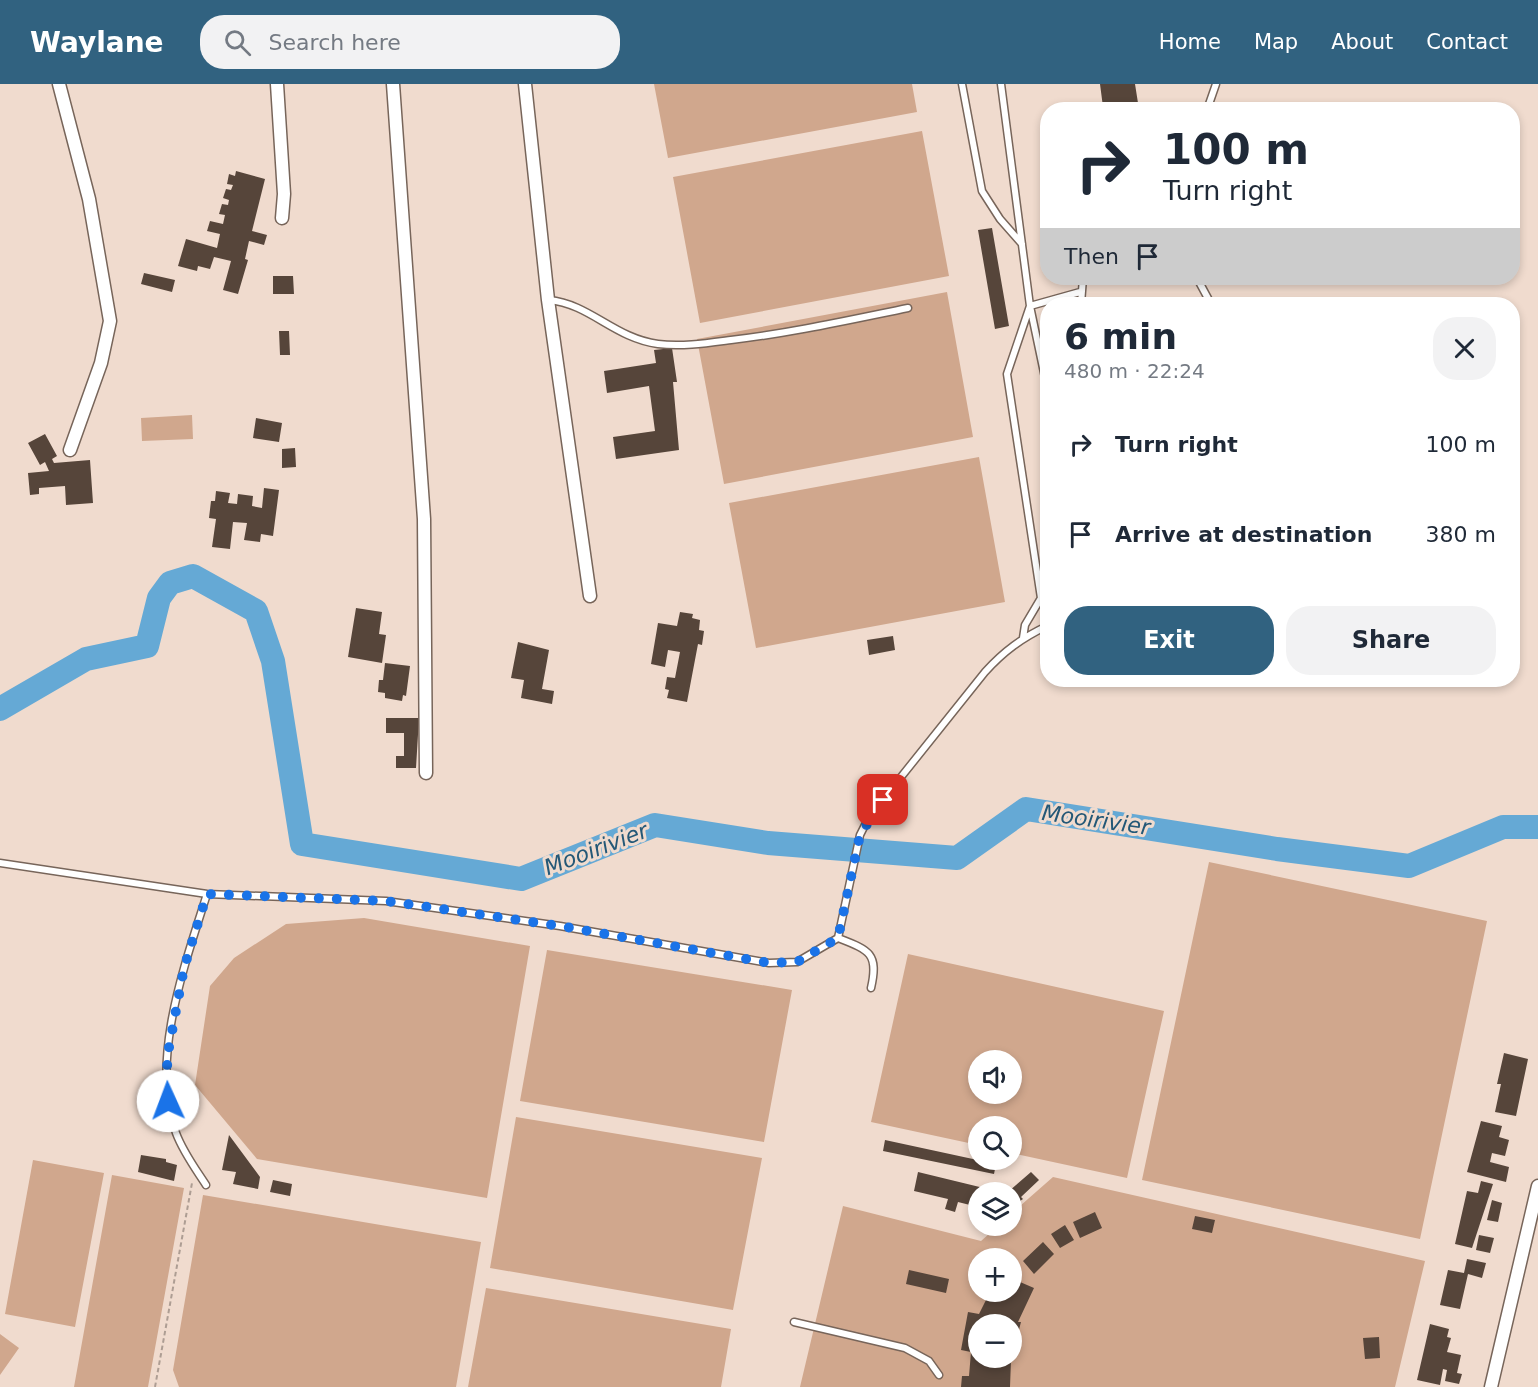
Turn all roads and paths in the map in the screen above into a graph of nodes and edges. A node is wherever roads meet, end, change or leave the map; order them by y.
1 (59, 84) edge
2 (277, 84) edge
3 (393, 84) edge
4 (525, 84) edge
5 (962, 84) edge
6 (1001, 84) edge
7 (1216, 84) edge
8 (1210, 102) edge
9 (282, 218) dead end
10 (1022, 245) junction
11 (1082, 285) edge
12 (1080, 291) junction
13 (1060, 297) edge
14 (1080, 297) edge
15 (548, 300) junction
16 (1040, 303) edge
17 (1030, 306) junction
18 (908, 308) dead end
19 (1040, 354) edge
20 (70, 450) dead end
21 (1040, 591) edge
22 (590, 596) dead end
23 (1040, 600) edge
24 (1040, 630) edge
25 (1023, 638) junction
26 (426, 772) dead end
27 (0, 863) edge
28 (207, 894) junction
29 (838, 938) junction
30 (871, 988) dead end
31 (195, 1168) junction
32 (206, 1185) dead end
33 (1538, 1186) edge
34 (794, 1322) dead end
35 (939, 1375) dead end
36 (155, 1387) edge
37 (1491, 1387) edge

1 - 20 street
2 - 9 street
3 - 26 street
4 - 15 street
5 - 10 lane
6 - 10 lane
7 - 8 lane
10 - 17 lane
11 - 12 lane
12 - 13 lane
12 - 14 lane
15 - 18 lane
15 - 22 street
16 - 17 lane
17 - 19 lane
17 - 21 lane
23 - 25 lane
24 - 25 lane
25 - 29 lane
27 - 28 lane
28 - 29 lane
28 - 31 lane
29 - 30 lane
31 - 32 lane
31 - 36 path
33 - 37 street
34 - 35 lane

